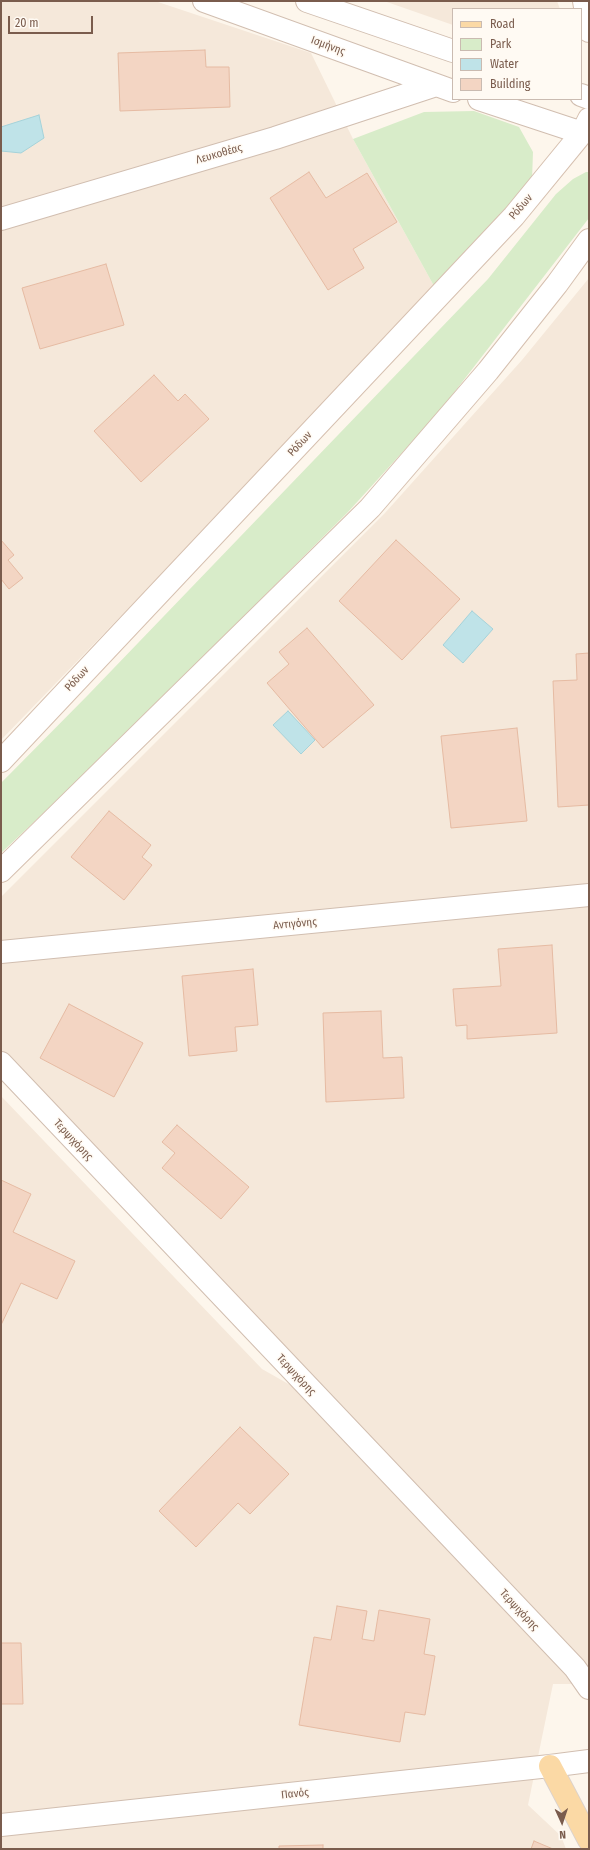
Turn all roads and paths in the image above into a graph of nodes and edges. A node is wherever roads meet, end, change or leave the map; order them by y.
1 (204, 1) edge
2 (307, 1) edge
3 (587, 5) edge
4 (589, 31) edge
5 (452, 51) edge
6 (445, 88) edge
7 (483, 100) edge
8 (587, 129) edge
9 (1, 219) edge
10 (589, 240) edge
11 (1, 760) edge
12 (1, 871) edge
13 (589, 895) edge
14 (1, 952) edge
15 (1, 1063) edge
16 (589, 1688) edge
17 (589, 1761) edge
18 (550, 1766) junction
19 (1, 1825) edge
20 (589, 1840) edge

1 - 6 street, Ισμήνης
2 - 5 street
3 - 4 street
6 - 9 street, Λευκοθέας
7 - 8 street
8 - 11 street, Ρόδων
10 - 12 street
13 - 14 street, Αντιγόνης
15 - 16 street, Τερψιχόρης
17 - 18 street, Πανός
18 - 19 street, Πανός
18 - 20 main road

